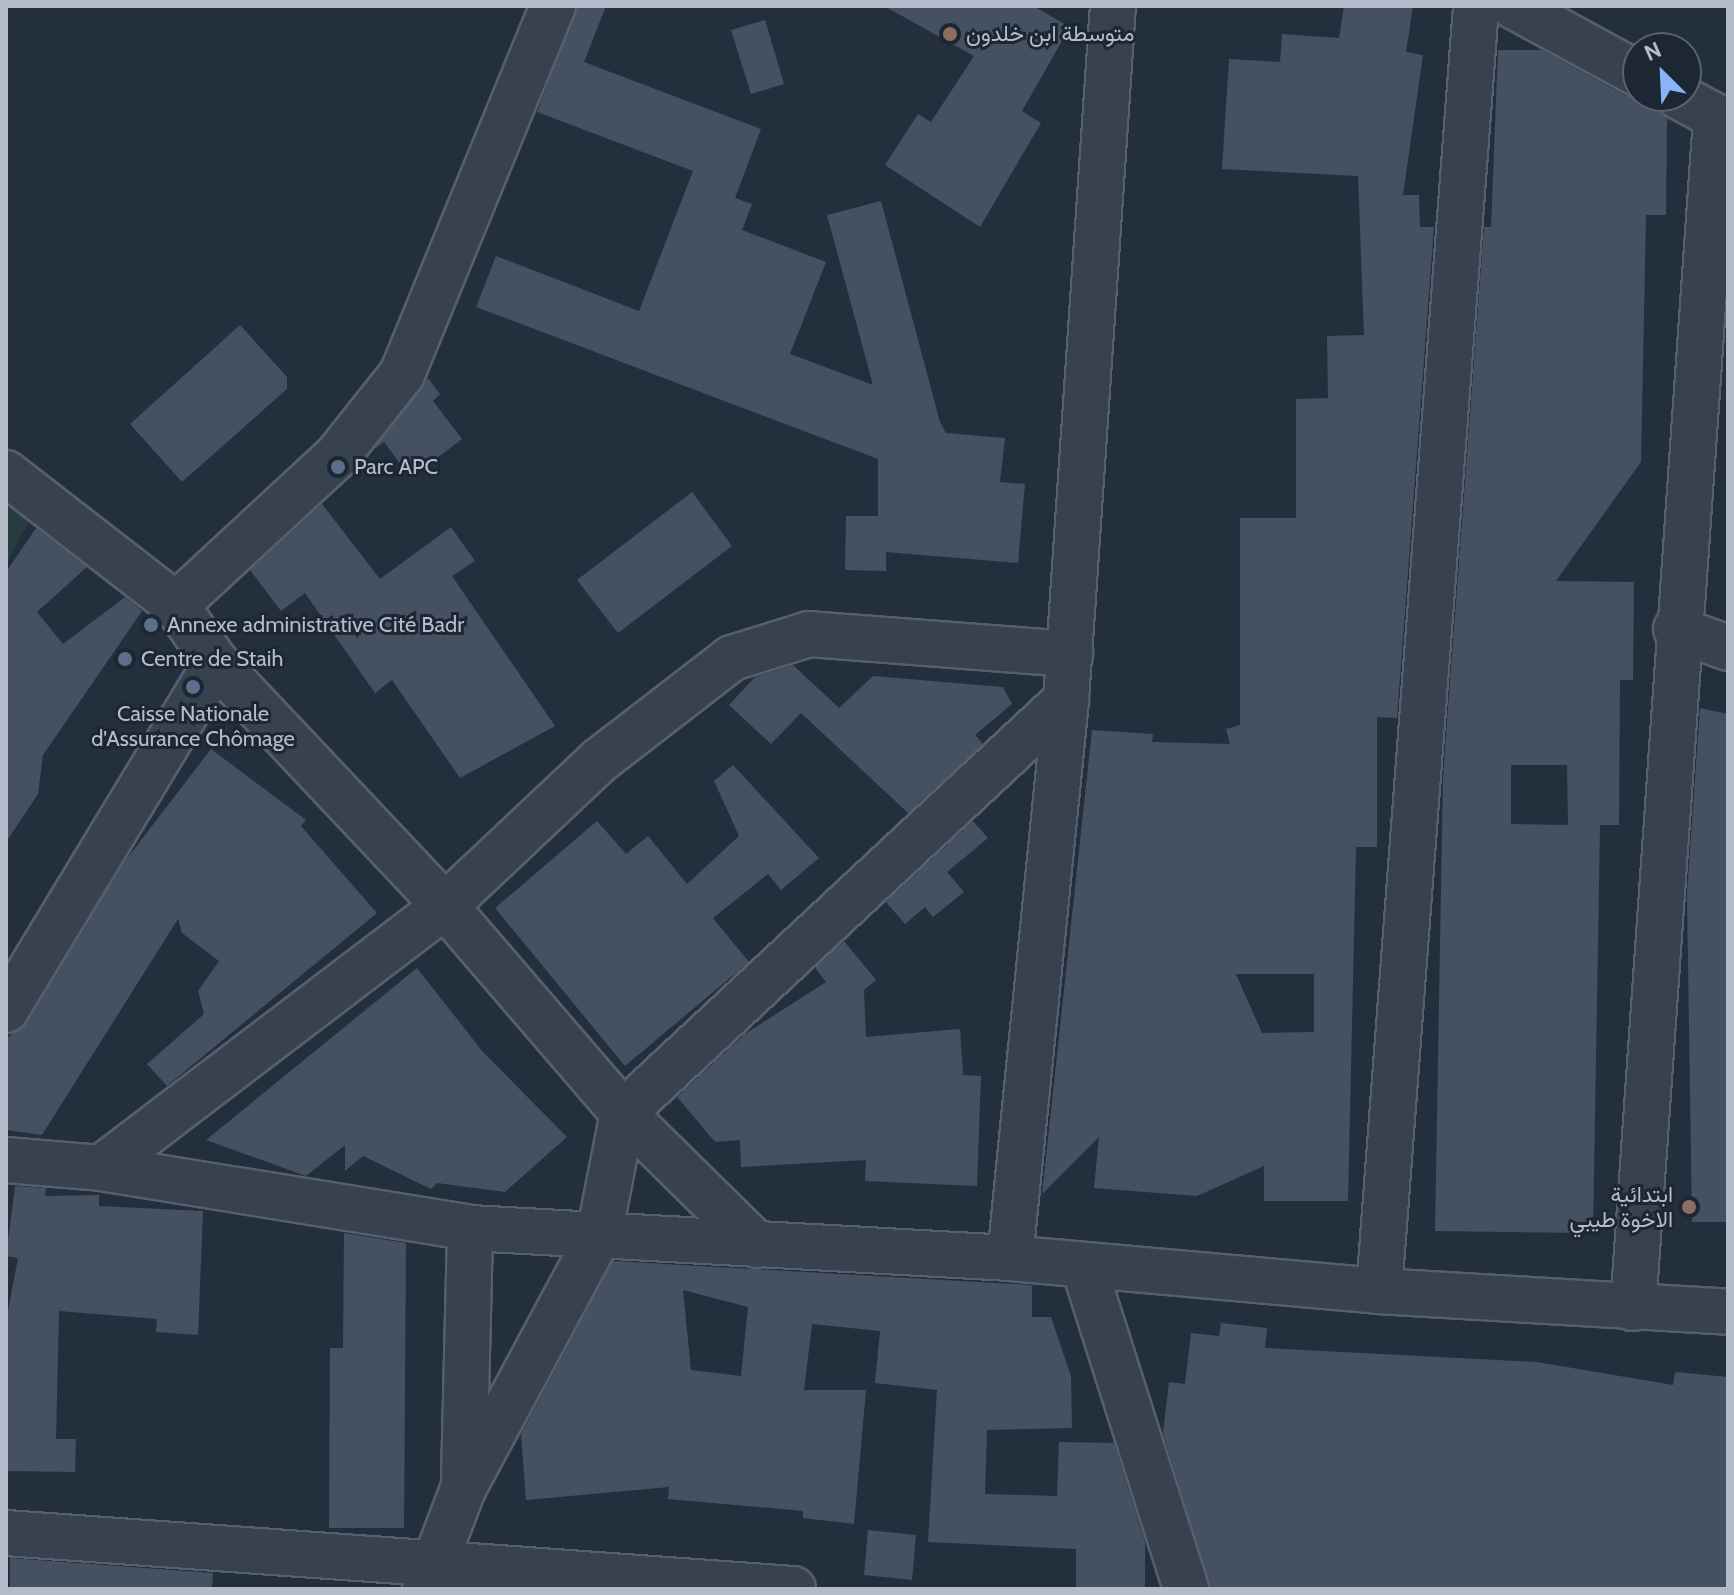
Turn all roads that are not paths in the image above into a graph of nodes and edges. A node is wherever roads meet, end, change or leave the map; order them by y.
1 (553, 6) edge
2 (1113, 6) edge
3 (1476, 6) edge
4 (1513, 6) edge
5 (1622, 65) edge
6 (1702, 109) edge
7 (1722, 120) edge
8 (6, 473) edge
9 (176, 605) junction
10 (1676, 629) junction
11 (1728, 648) edge
12 (1070, 654) junction
13 (216, 663) junction
14 (1066, 700) junction
15 (445, 906) junction
16 (6, 1010) edge
17 (623, 1113) junction
18 (6, 1160) edge
19 (101, 1168) junction
20 (470, 1228) junction
21 (599, 1235) junction
22 (757, 1245) junction
23 (1010, 1258) junction
24 (1084, 1267) junction
25 (1379, 1291) junction
26 (1633, 1308) junction
27 (1728, 1312) edge
28 (463, 1489) junction
29 (6, 1533) edge
30 (432, 1577) edge
31 (793, 1589) edge
32 (1186, 1589) edge

1 - 9 street
2 - 12 street
3 - 25 street
4 - 5 street
6 - 7 street
7 - 10 street
8 - 9 street
9 - 13 street
10 - 11 street
10 - 26 street
12 - 14 street
12 - 15 street
13 - 15 street
13 - 16 street
14 - 17 street
14 - 23 street
15 - 17 street
15 - 19 street
17 - 21 street
17 - 22 street
18 - 19 street
19 - 20 street
20 - 21 street
20 - 28 street
21 - 22 street
21 - 28 street
22 - 23 street
23 - 24 street
24 - 25 street
24 - 32 street
25 - 26 street
26 - 27 street
28 - 30 street
29 - 30 street
30 - 31 street

